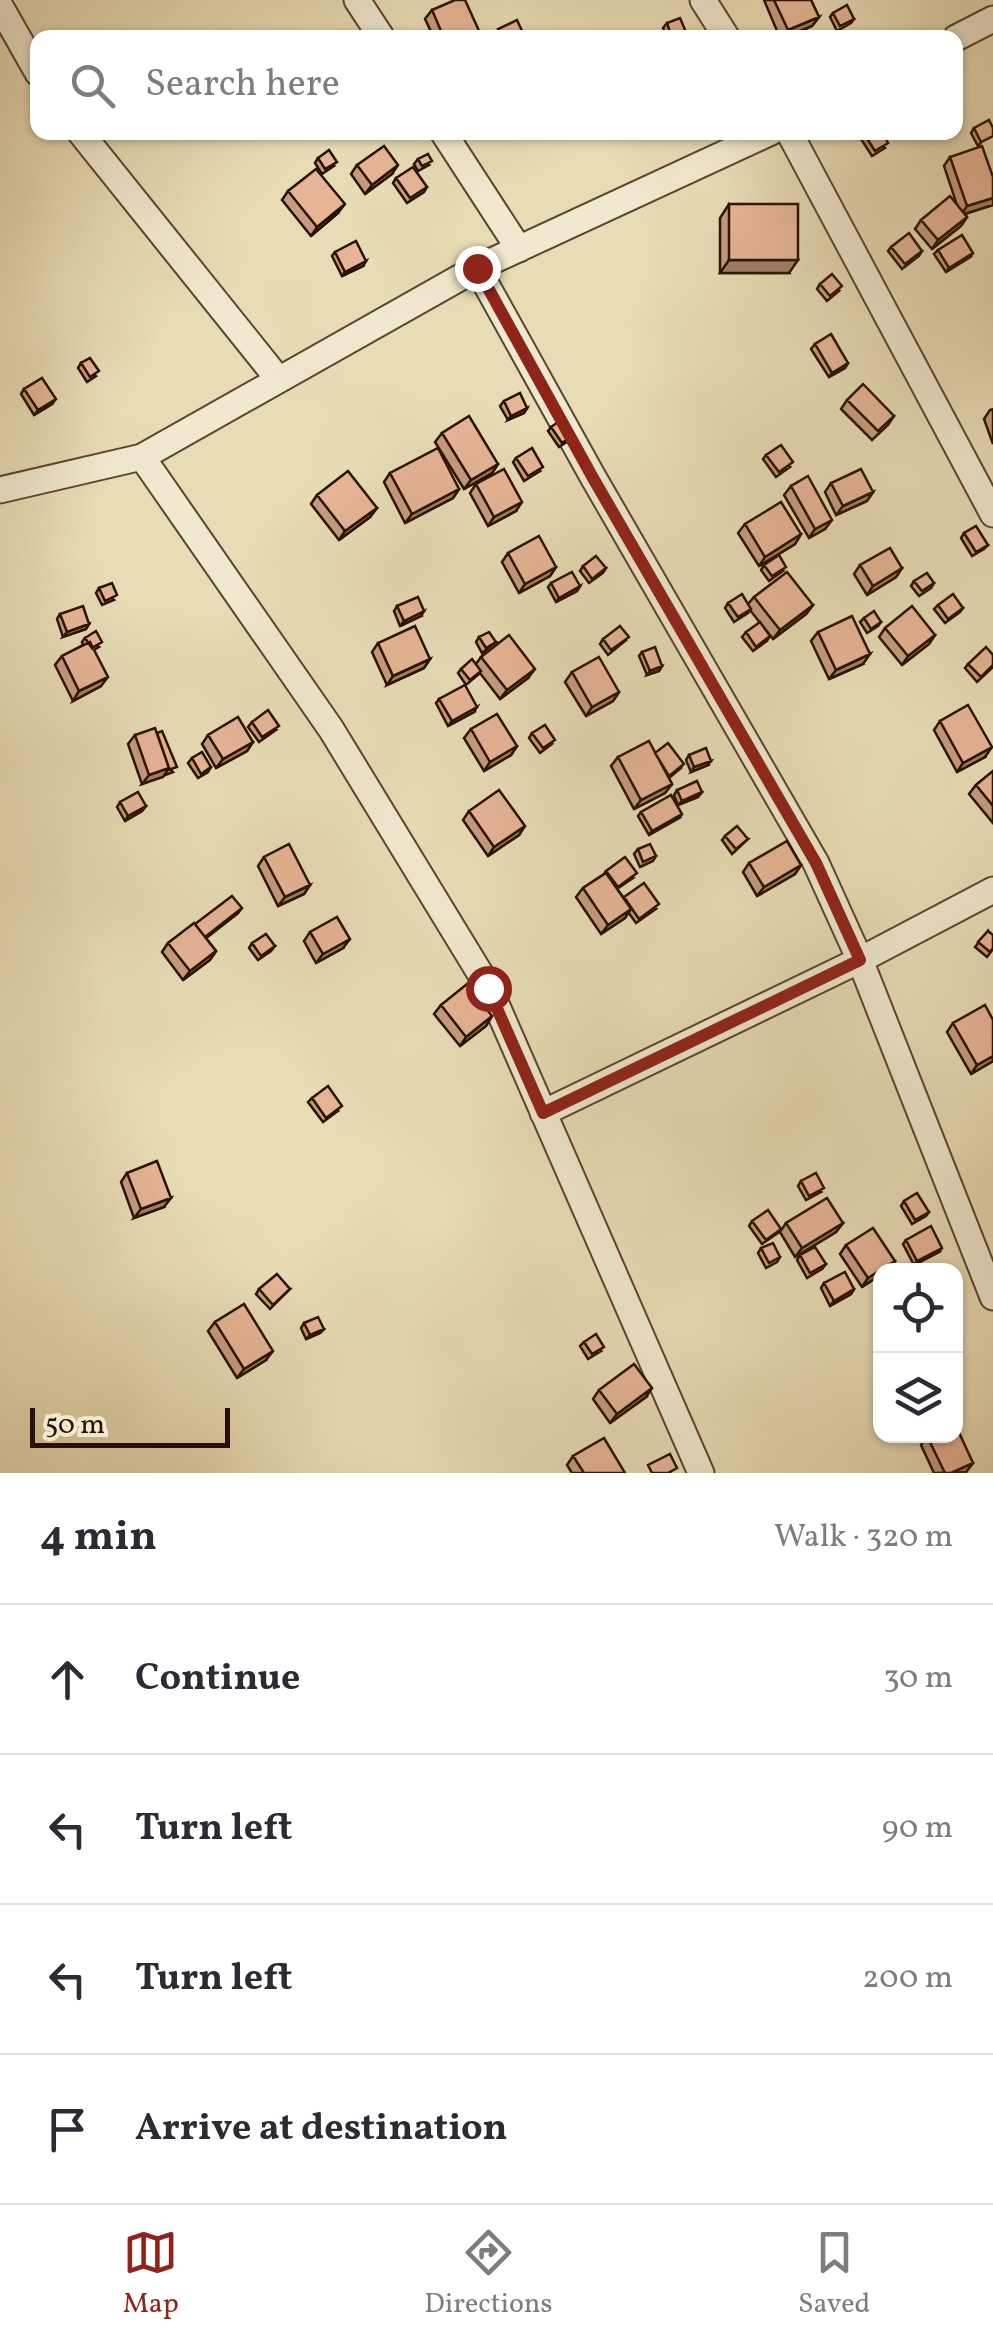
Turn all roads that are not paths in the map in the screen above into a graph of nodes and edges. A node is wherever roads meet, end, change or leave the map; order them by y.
1 (357, 0) edge
2 (703, 0) edge
3 (0, 6) edge
4 (993, 19) edge
5 (377, 30) edge
6 (722, 30) edge
7 (963, 34) edge
8 (30, 60) edge
9 (86, 140) edge
10 (449, 140) edge
11 (754, 140) edge
12 (793, 140) edge
13 (519, 248) junction
14 (477, 268) junction
15 (279, 380) junction
16 (142, 457) junction
17 (0, 490) edge
18 (993, 514) edge
19 (993, 890) edge
20 (860, 960) junction
21 (543, 1113) junction
22 (993, 1297) edge
23 (698, 1473) edge

1 - 5 street
2 - 6 street
3 - 8 street
4 - 7 street
9 - 15 street
10 - 13 street
11 - 13 street
12 - 18 street
13 - 14 street
14 - 15 street
14 - 20 street
15 - 16 street
16 - 17 street
16 - 21 street
19 - 20 street
20 - 21 street
20 - 22 street
21 - 23 street

